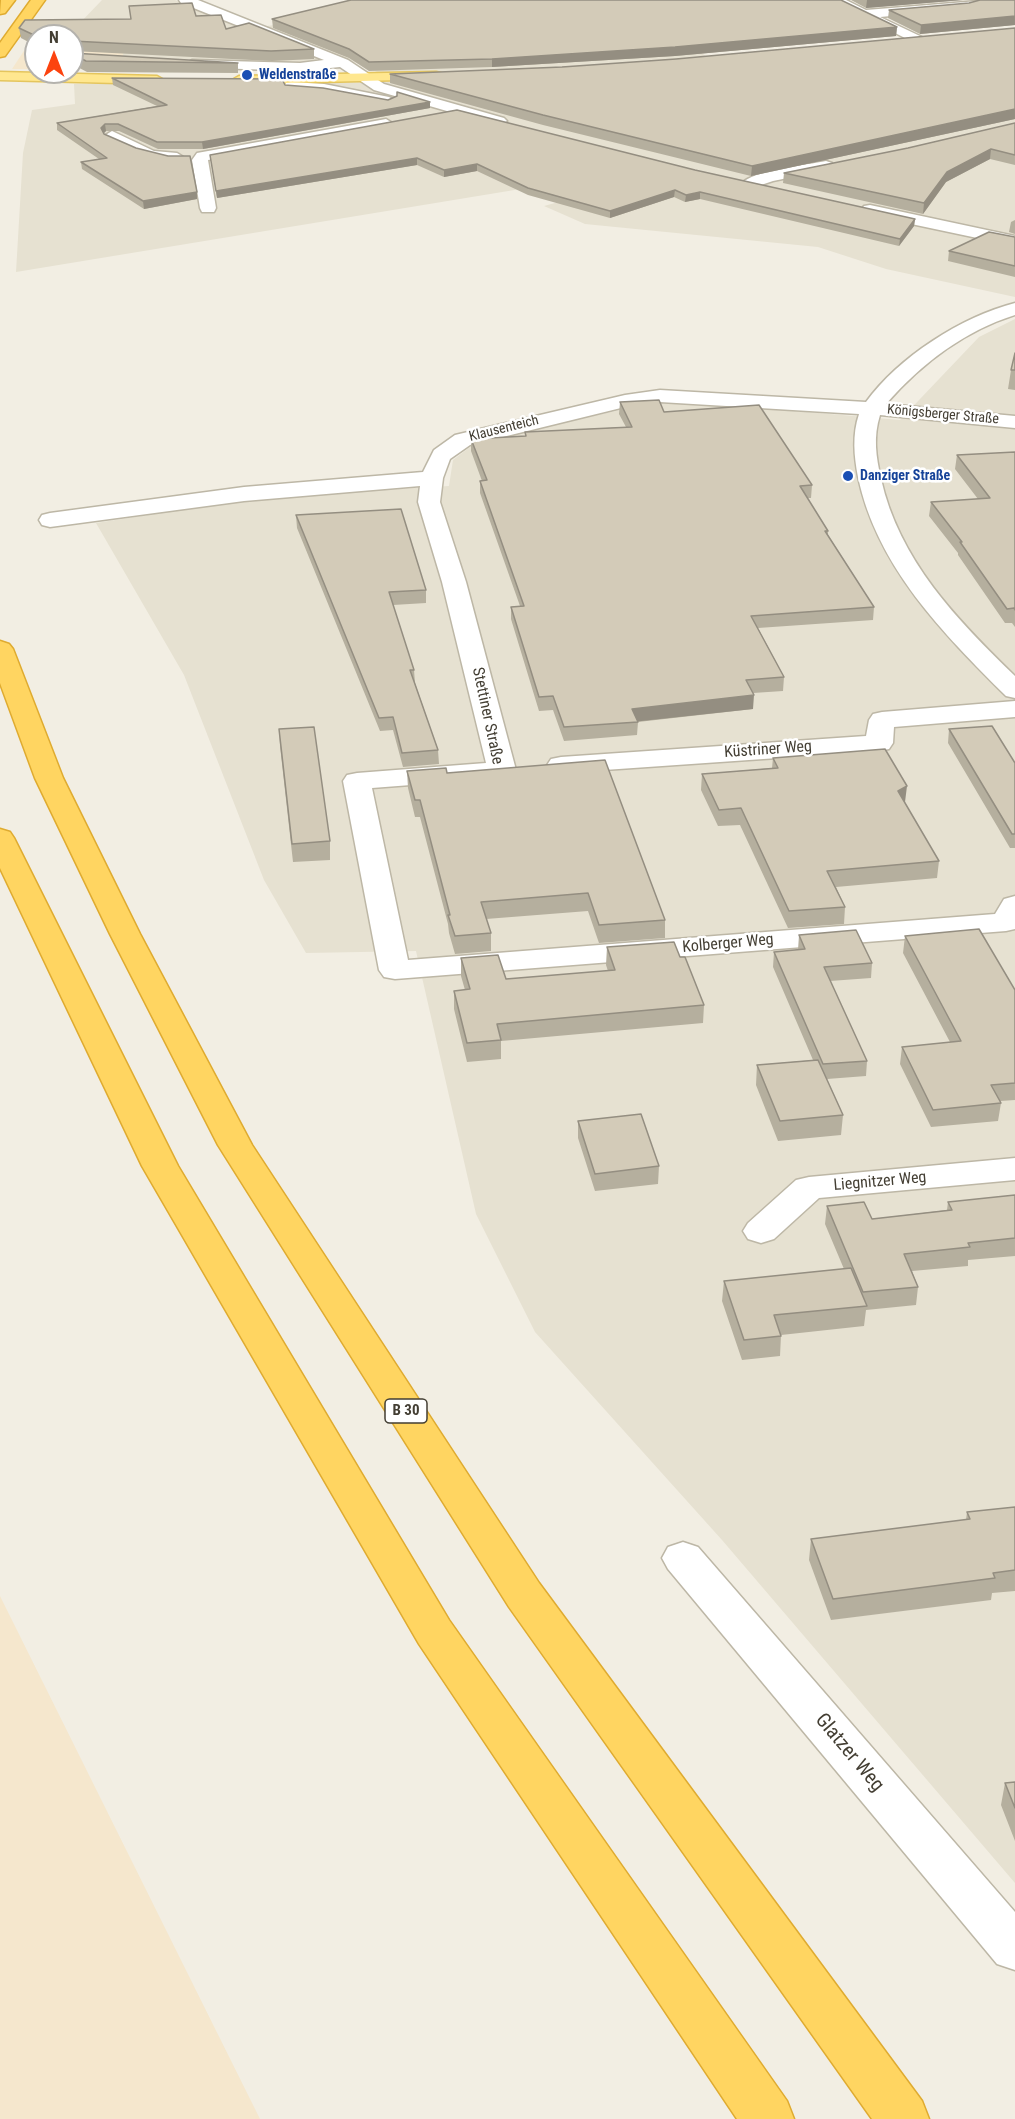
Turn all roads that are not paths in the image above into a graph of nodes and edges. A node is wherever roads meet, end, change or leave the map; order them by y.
1 (8, 0) edge
2 (38, 0) edge
3 (186, 0) edge
4 (836, 0) edge
5 (984, 0) edge
6 (0, 10) edge
7 (865, 14) junction
8 (922, 40) joint
9 (893, 43) edge
10 (0, 53) edge
11 (343, 63) junction
12 (176, 64) edge
13 (451, 75) edge
14 (0, 76) edge
15 (365, 78) junction
16 (172, 80) edge
17 (226, 80) edge
18 (291, 86) edge
19 (459, 111) junction
20 (428, 116) edge
21 (404, 120) edge
22 (519, 127) edge
23 (112, 135) edge
24 (203, 156) junction
25 (846, 163) edge
26 (778, 190) edge
27 (857, 207) edge
28 (208, 208) dead end
29 (1015, 241) edge
30 (1015, 309) edge
31 (872, 409) junction
32 (1015, 422) edge
33 (432, 478) junction
34 (50, 520) dead end
35 (0, 649) edge
36 (1015, 690) edge
37 (1015, 710) edge
38 (520, 768) junction
39 (0, 838) edge
40 (1015, 905) edge
41 (395, 970) joint
42 (1015, 1169) edge
43 (761, 1231) dead end
44 (683, 1558) dead end
45 (1015, 1948) edge
46 (768, 2119) edge
47 (903, 2119) edge

1 - 6 highway
2 - 10 highway
3 - 11 street
4 - 7 street
5 - 7 street
7 - 8 street
8 - 9 main road
11 - 12 street
11 - 15 street
13 - 15 main road
14 - 16 main road
15 - 17 main road
15 - 19 street
18 - 19 street
19 - 20 street
19 - 22 street
21 - 24 street
23 - 24 street
24 - 28 street
25 - 26 street
27 - 29 street
30 - 31 street
31 - 32 street, Königsberger Straße
31 - 33 street, Klausenteich
31 - 36 street
33 - 34 street
33 - 38 street, Stettiner Straße
35 - 47 highway, B 30
37 - 38 street, Küstriner Weg
38 - 41 street, Stettiner Straße
39 - 46 highway
40 - 41 street, Kolberger Weg
42 - 43 street, Liegnitzer Weg
44 - 45 street, Glatzer Weg

